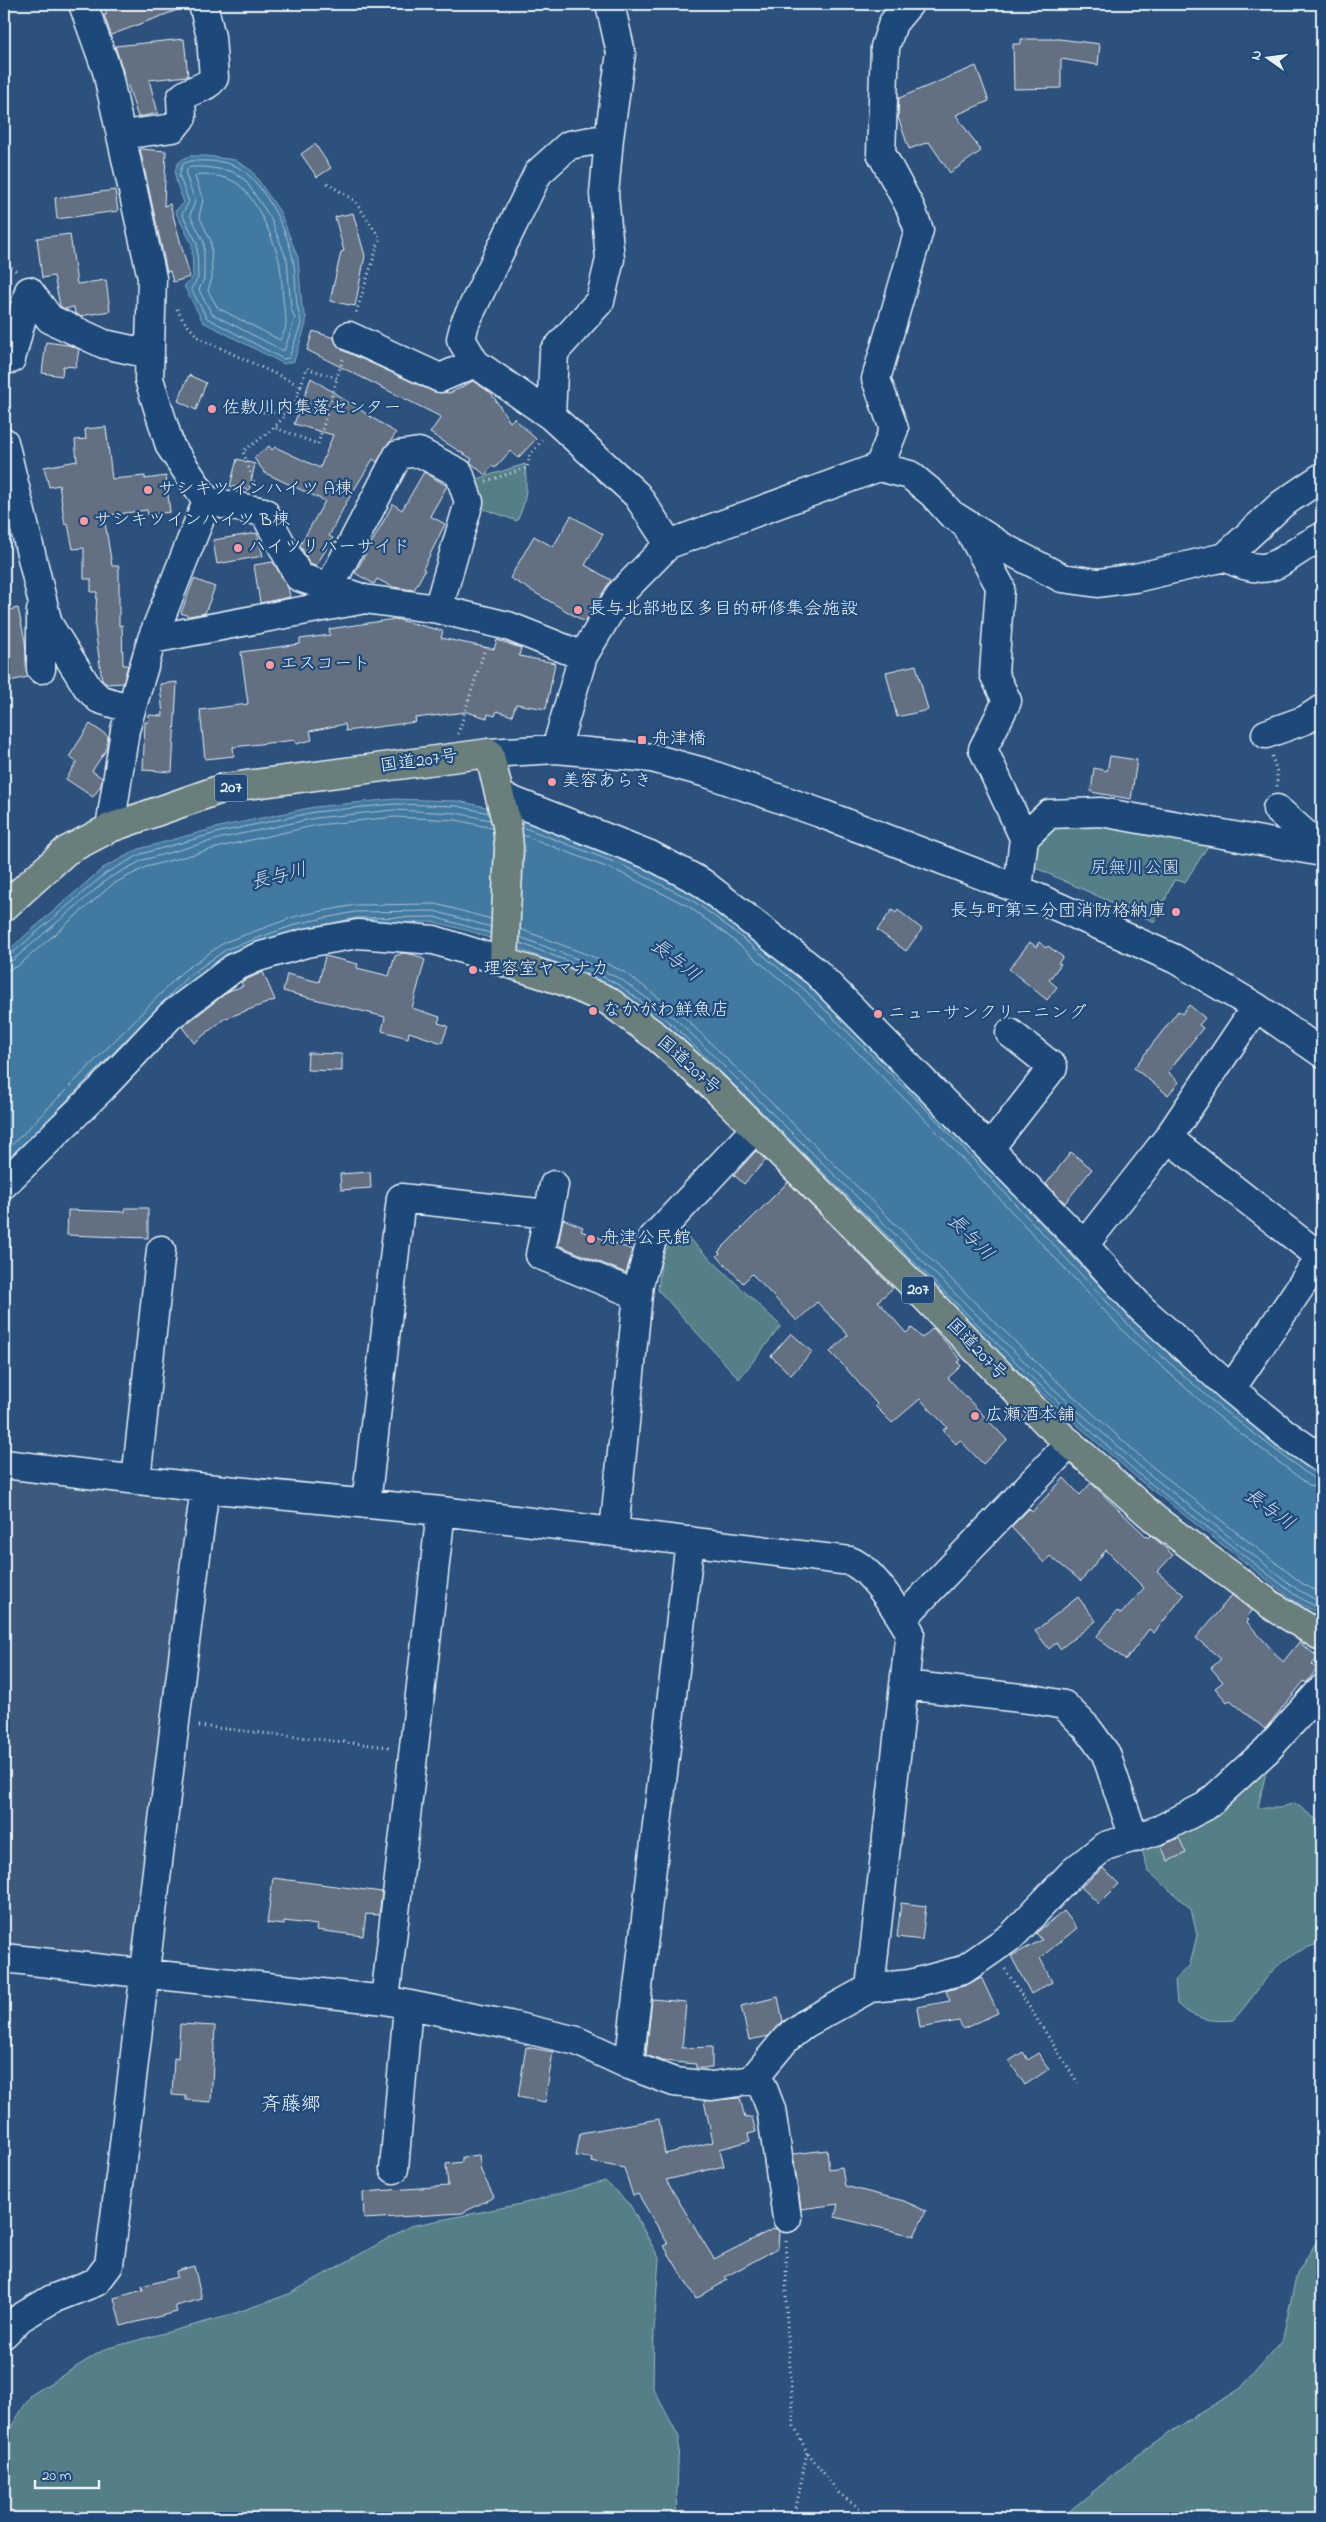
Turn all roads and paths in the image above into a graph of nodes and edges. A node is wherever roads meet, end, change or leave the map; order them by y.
1 (83, 4) edge
2 (203, 4) edge
3 (610, 4) edge
4 (909, 4) edge
5 (122, 135) junction
6 (609, 138) junction
7 (327, 183) dead end
8 (175, 306) dead end
9 (349, 336) junction
10 (150, 354) junction
11 (4, 360) edge
12 (475, 363) junction
13 (337, 378) junction
14 (301, 386) junction
15 (252, 411) dead end
16 (286, 414) junction
17 (555, 419) junction
18 (276, 428) junction
19 (4, 442) edge
20 (879, 467) junction
21 (1322, 477) edge
22 (464, 488) junction
23 (207, 501) junction
24 (264, 512) junction
25 (965, 523) junction
26 (1322, 537) edge
27 (669, 544) junction
28 (1225, 557) junction
29 (329, 588) junction
30 (41, 595) junction
31 (364, 599) junction
32 (438, 609) junction
33 (493, 623) junction
34 (152, 639) junction
35 (583, 656) junction
36 (41, 669) dead end
37 (131, 709) junction
38 (1322, 709) edge
39 (1266, 734) joint
40 (556, 749) junction
41 (489, 753) junction
42 (450, 758) junction
43 (502, 803) junction
44 (1277, 809) joint
45 (110, 828) junction
46 (1024, 838) junction
47 (1322, 850) edge
48 (1018, 889) junction
49 (4, 907) edge
50 (504, 956) junction
51 (1256, 1006) junction
52 (1010, 1033) dead end
53 (1322, 1053) edge
54 (755, 1129) junction
55 (1168, 1138) junction
56 (990, 1148) junction
57 (4, 1184) edge
58 (554, 1185) dead end
59 (548, 1214) junction
60 (1084, 1245) junction
61 (160, 1250) dead end
62 (1322, 1257) edge
63 (638, 1295) junction
64 (1231, 1388) junction
65 (1070, 1443) junction
66 (1322, 1459) edge
67 (4, 1464) edge
68 (136, 1480) junction
69 (205, 1488) junction
70 (366, 1504) junction
71 (441, 1511) junction
72 (614, 1532) junction
73 (690, 1541) junction
74 (902, 1619) junction
75 (1322, 1637) edge
76 (904, 1685) junction
77 (1322, 1689) edge
78 (174, 1723) junction
79 (414, 1750) junction
80 (1134, 1838) junction
81 (992, 1950) junction
82 (4, 1958) edge
83 (146, 1974) junction
84 (870, 1988) junction
85 (396, 2003) junction
86 (629, 2065) junction
87 (758, 2076) junction
88 (1078, 2083) dead end
89 (394, 2169) dead end
90 (786, 2218) joint
91 (4, 2334) edge
92 (807, 2452) junction
93 (794, 2518) edge
94 (872, 2518) edge

1 - 5 street
2 - 5 street
3 - 6 street
4 - 20 street
5 - 10 street
6 - 12 street
6 - 17 street
7 - 9 path
8 - 14 path
9 - 12 street
9 - 13 path
10 - 11 street
10 - 23 street
12 - 17 street
13 - 14 path
13 - 18 path
14 - 16 path
15 - 16 path
16 - 18 path
17 - 22 path
17 - 27 street
18 - 24 path
19 - 30 street
20 - 25 street
20 - 27 street
21 - 28 street
22 - 29 street
22 - 32 street
23 - 24 street
23 - 34 street
24 - 29 street
25 - 28 street
25 - 46 street
26 - 28 street
27 - 35 street
29 - 31 street
30 - 36 street
30 - 37 street
31 - 32 street
31 - 34 street
32 - 33 street
33 - 35 street
33 - 42 path
34 - 37 street
35 - 40 street
37 - 45 street
38 - 39 street
39 - 44 path
40 - 41 street
40 - 48 street
41 - 42 highway, 国道207号 / 207
41 - 43 highway
42 - 45 highway, 国道207号 / 207
43 - 50 highway
43 - 56 street
44 - 47 street
45 - 49 highway, 国道207号 / 207
46 - 47 street
46 - 48 street
48 - 51 street
50 - 54 highway, 国道207号 / 207
50 - 57 street
51 - 53 street
51 - 55 street
52 - 56 street
54 - 63 street
54 - 65 highway, 国道207号 / 207
55 - 60 street
55 - 62 street
56 - 60 street
58 - 59 street
59 - 63 street
59 - 70 street
60 - 64 street
61 - 68 street
62 - 64 street
63 - 72 street
64 - 66 street
65 - 74 street
65 - 75 highway, 国道207号 / 207
67 - 68 street
68 - 69 street
69 - 70 street
69 - 78 street
70 - 71 street
71 - 72 street
71 - 79 street
72 - 73 street
73 - 74 street
73 - 86 street
74 - 76 street
76 - 80 street
76 - 84 street
77 - 80 street
78 - 79 path
78 - 83 street
79 - 85 street
80 - 81 street
81 - 84 street
81 - 88 path
82 - 83 street
83 - 85 street
83 - 91 street
84 - 87 street
85 - 86 street
85 - 89 street
86 - 87 street
87 - 90 street
90 - 92 path
92 - 93 path
92 - 94 path

